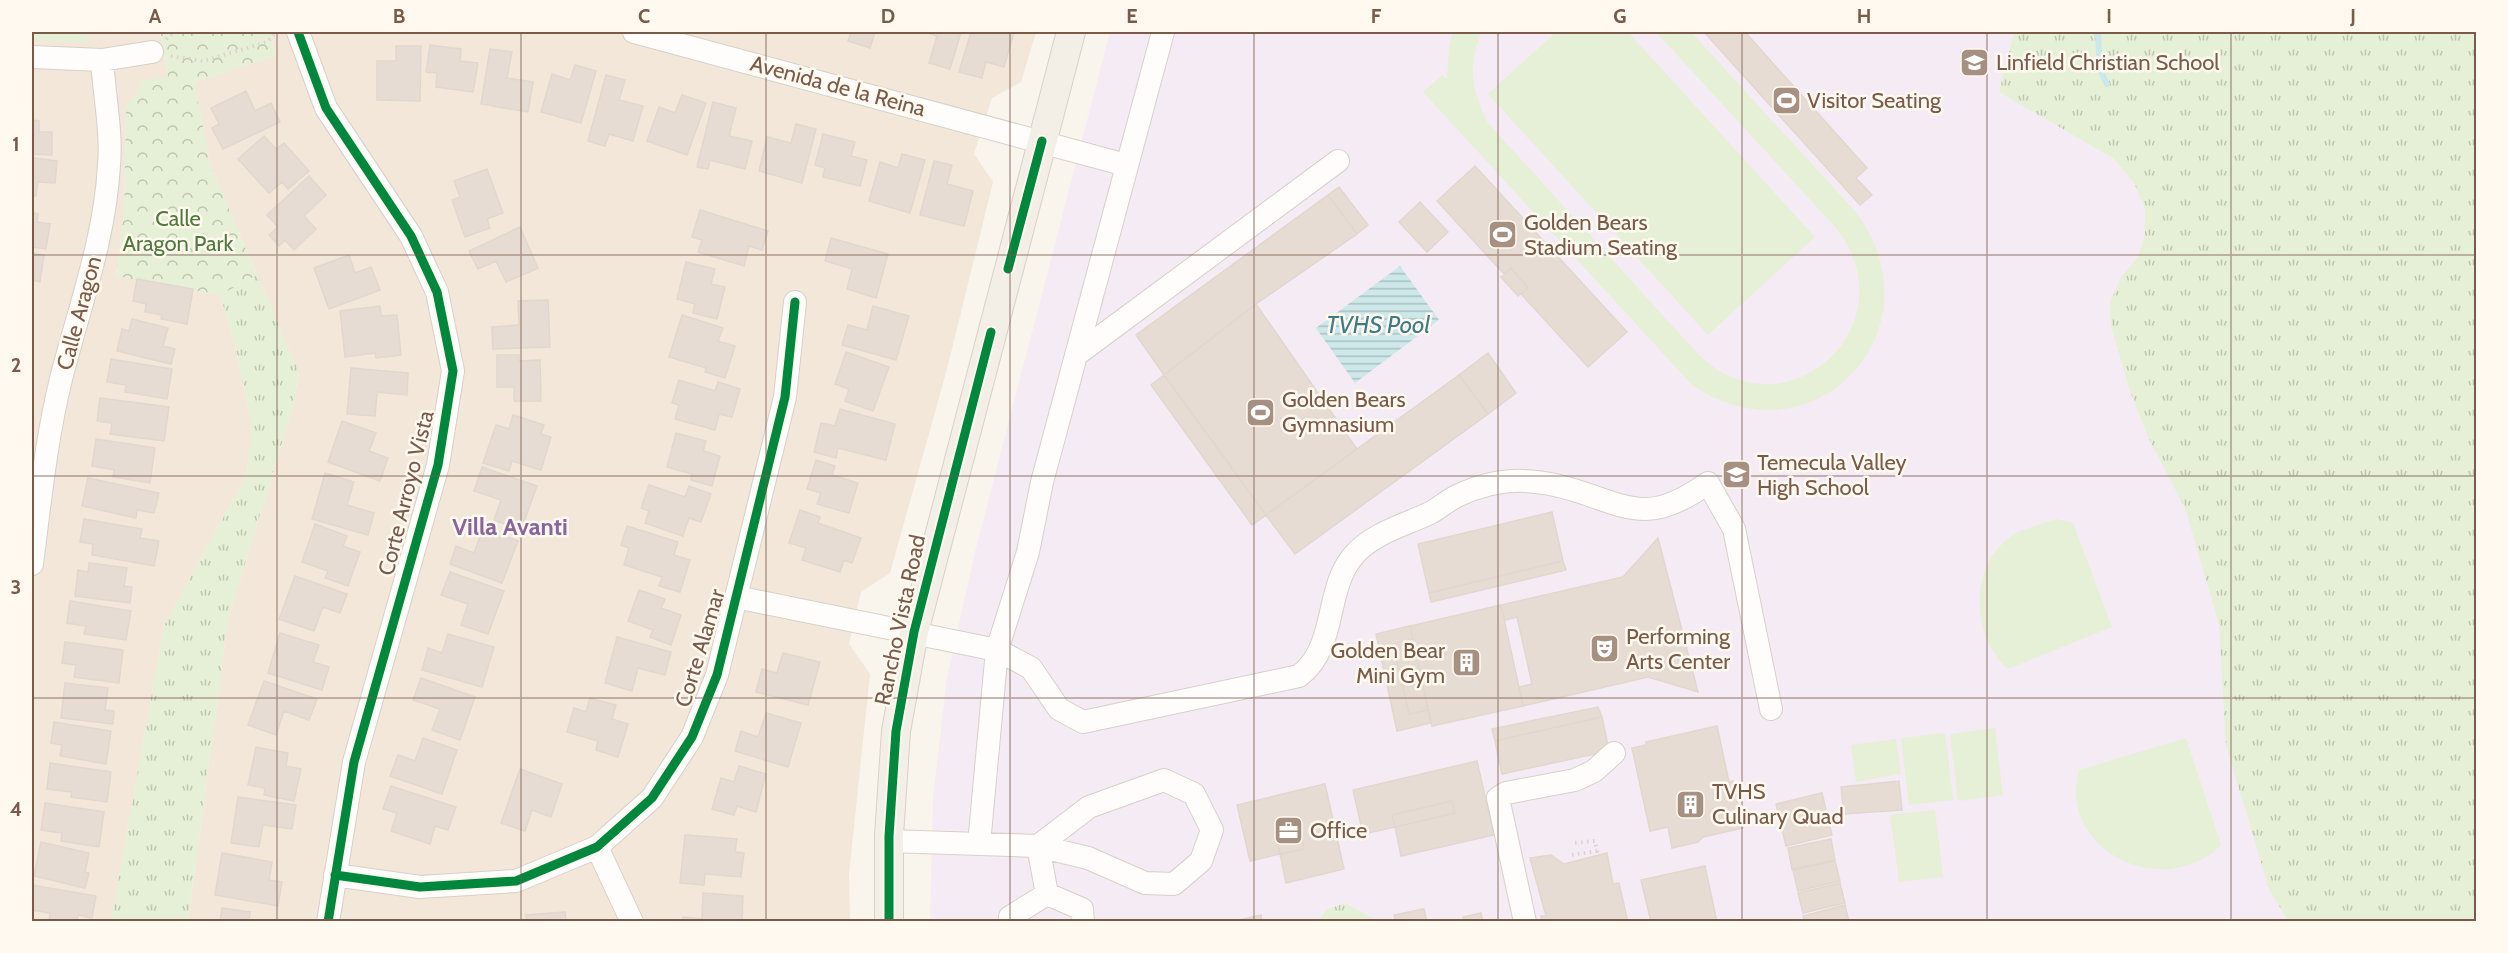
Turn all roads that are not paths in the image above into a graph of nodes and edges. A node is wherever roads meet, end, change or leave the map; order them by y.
1 (298, 32) edge
2 (634, 32) edge
3 (1071, 32) edge
4 (1163, 32) edge
5 (153, 52) road end
6 (32, 57) edge
7 (102, 60) junction
8 (1042, 141) junction
9 (1338, 161) dead end
10 (1126, 165) junction
11 (795, 302) dead end
12 (1076, 355) junction
13 (32, 564) edge
14 (736, 597) junction
15 (914, 632) junction
16 (997, 650) junction
17 (1771, 709) dead end
18 (1614, 753) dead end
19 (889, 841) junction
20 (979, 844) junction
21 (1038, 846) junction
22 (597, 847) junction
23 (335, 875) junction
24 (1047, 894) junction
25 (328, 921) edge
26 (632, 921) edge
27 (889, 921) edge
28 (1010, 921) edge
29 (1083, 921) edge
30 (1525, 921) edge

1 - 23 street, Corte Arroyo Vista
2 - 8 street, Avenida de la Reina
3 - 8 main road, Rancho Vista Road
4 - 10 street
5 - 7 street
6 - 7 street
7 - 13 street, Calle Aragon
8 - 10 street, Avenida de la Reina
8 - 15 main road, Rancho Vista Road
9 - 12 street
10 - 12 street
11 - 14 street, Corte Alamar
12 - 16 street
14 - 15 street
14 - 22 street, Corte Alamar
15 - 16 street
15 - 19 main road, Rancho Vista Road
16 - 17 street
16 - 20 street
18 - 30 street
19 - 20 street
19 - 27 main road, Rancho Vista Road
20 - 21 street
21 - 21 street
21 - 24 street
22 - 23 street, Corte Alamar
22 - 26 street
23 - 25 street, Corte Arroyo Vista
24 - 28 street
24 - 29 street

